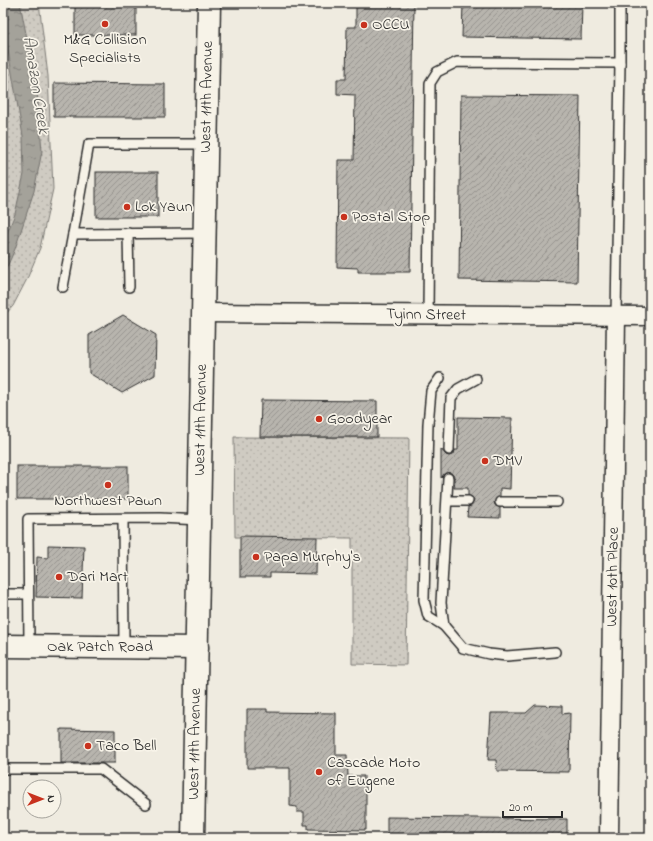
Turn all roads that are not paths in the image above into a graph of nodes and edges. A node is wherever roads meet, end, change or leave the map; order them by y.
1 (209, 3) edge
2 (620, 3) edge
3 (620, 63) junction
4 (206, 144) junction
5 (128, 233) junction
6 (204, 233) junction
7 (73, 234) junction
8 (63, 287) dead end
9 (129, 287) dead end
10 (202, 313) junction
11 (428, 315) junction
12 (616, 316) junction
13 (650, 316) edge
14 (440, 378) dead end
15 (476, 379) dead end
16 (449, 450) dead end
17 (448, 478) dead end
18 (448, 501) junction
19 (468, 501) dead end
20 (500, 502) dead end
21 (557, 502) dead end
22 (123, 519) junction
23 (200, 520) junction
24 (3, 594) edge
25 (28, 594) junction
26 (444, 626) junction
27 (3, 646) edge
28 (29, 646) junction
29 (124, 647) junction
30 (197, 648) junction
31 (555, 652) dead end
32 (3, 769) edge
33 (146, 804) dead end
34 (193, 838) edge
35 (609, 838) edge

1 - 4 main road, West 11th Avenue
2 - 3 lane
3 - 11 lane
3 - 12 lane
4 - 6 main road, West 11th Avenue
4 - 7 lane
5 - 6 lane
5 - 7 lane
5 - 9 lane
6 - 10 main road, West 11th Avenue
7 - 8 lane
10 - 11 street, Tyinn Street
10 - 23 main road, West 11th Avenue
11 - 12 street, Tyinn Street
12 - 13 street, Tyinn Street
12 - 35 street, West 10th Place
14 - 26 lane
15 - 16 lane
17 - 18 lane
18 - 19 lane
18 - 26 lane
20 - 21 lane
22 - 23 lane
22 - 25 lane
22 - 29 lane
23 - 30 main road, West 11th Avenue
24 - 25 lane
25 - 28 lane
26 - 31 lane
27 - 28 main road, Oak Patch Road
28 - 29 main road, Oak Patch Road
29 - 30 main road, Oak Patch Road
30 - 34 main road, West 11th Avenue
32 - 33 lane

